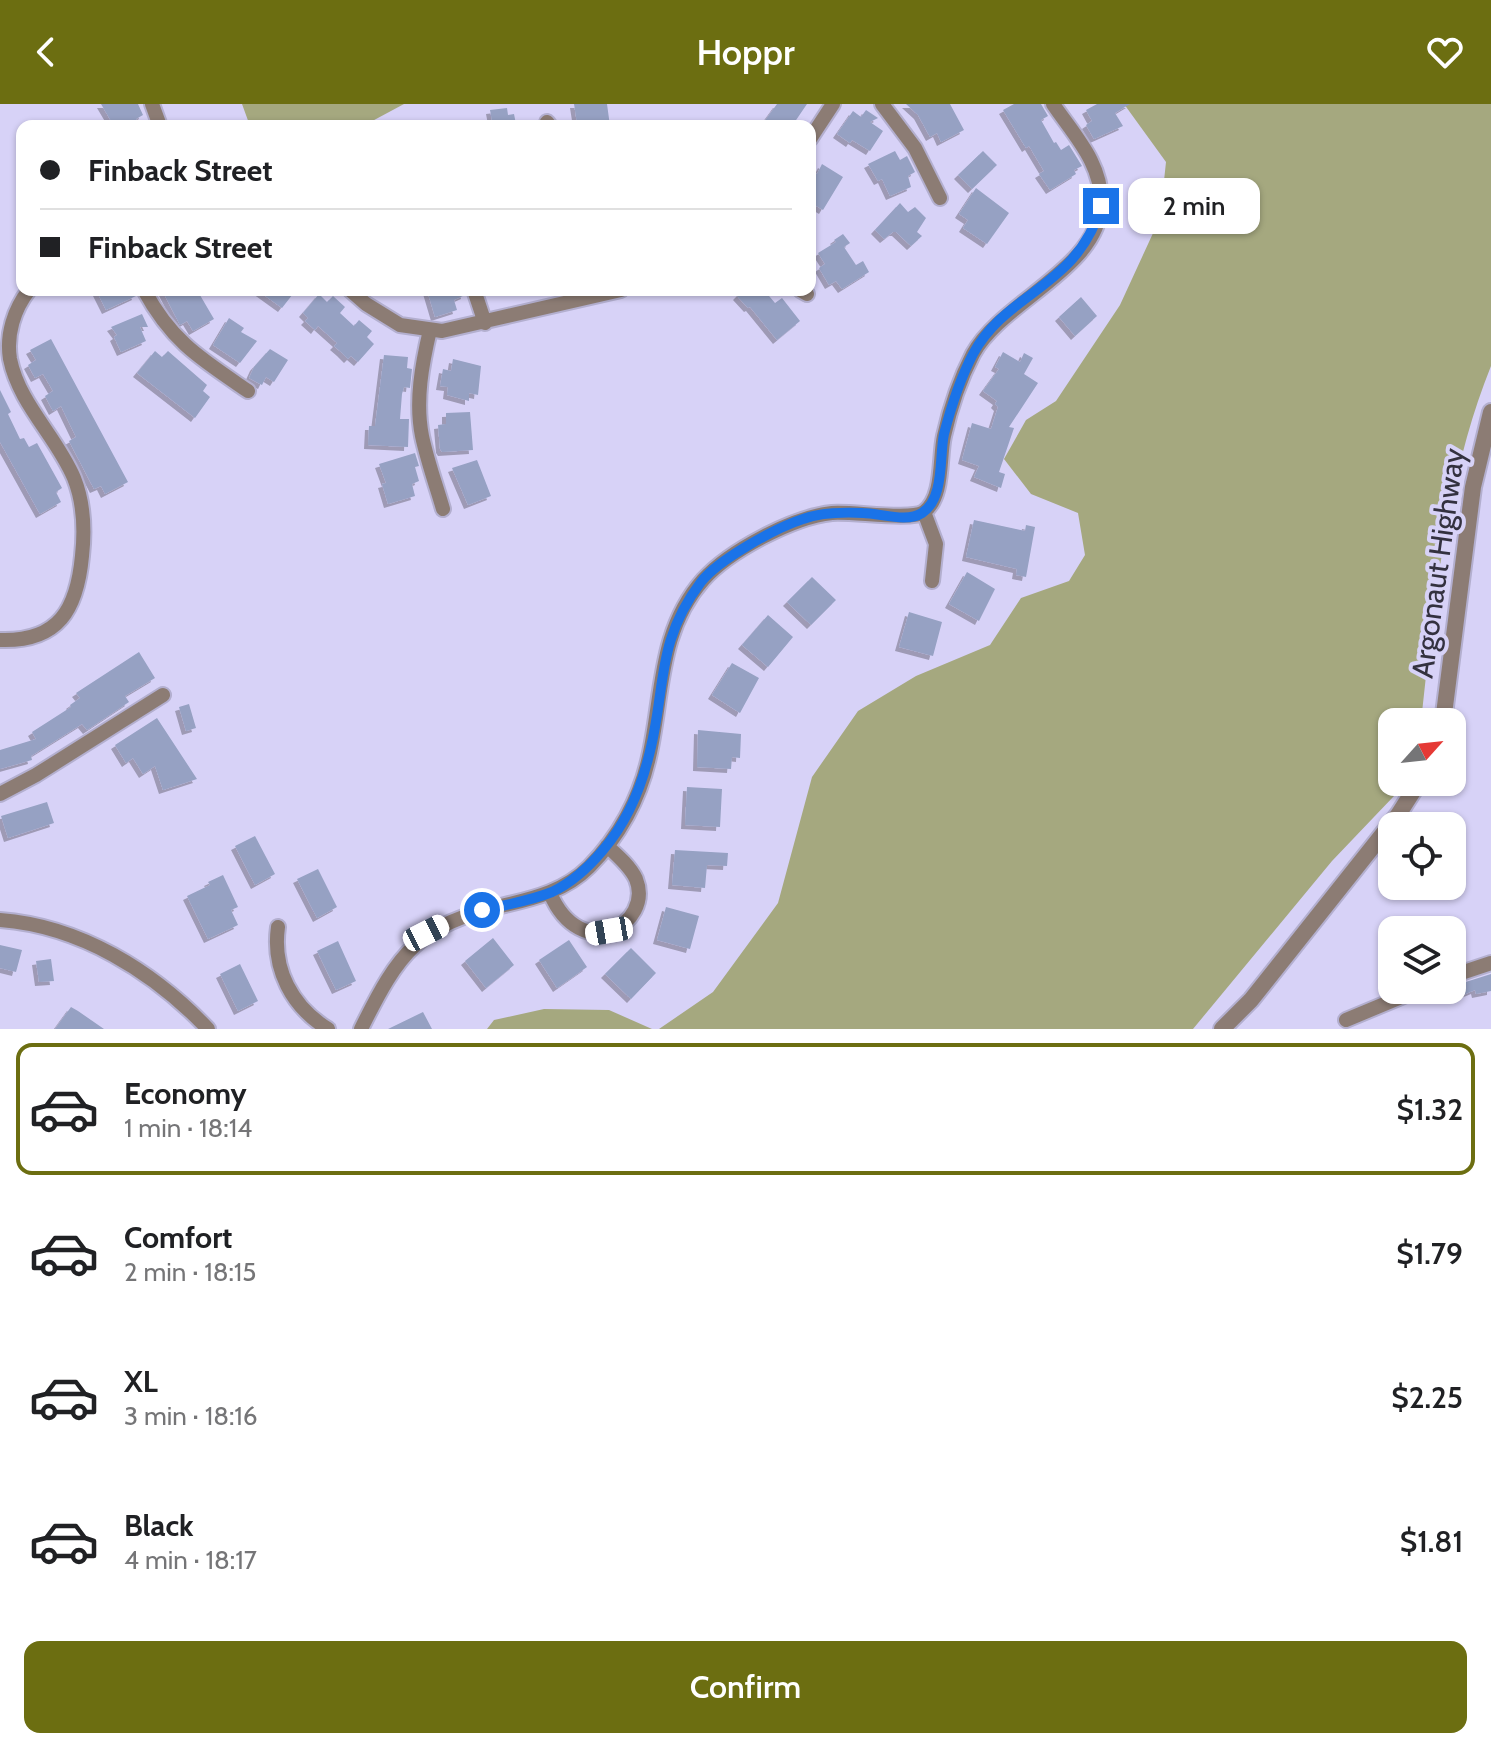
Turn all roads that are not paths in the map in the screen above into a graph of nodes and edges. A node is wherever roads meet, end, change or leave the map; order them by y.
1 (833, 104) edge
2 (882, 104) edge
3 (1053, 104) edge
4 (816, 130) edge
5 (940, 198) dead end
6 (26, 296) edge
7 (147, 296) edge
8 (357, 296) edge
9 (476, 296) edge
10 (581, 296) edge
11 (485, 323) junction
12 (430, 330) junction
13 (248, 391) dead end
14 (1491, 412) edge
15 (443, 509) dead end
16 (924, 512) junction
17 (932, 581) dead end
18 (0, 640) edge
19 (163, 695) dead end
20 (1445, 708) edge
21 (0, 794) edge
22 (1410, 796) edge
23 (607, 846) junction
24 (550, 893) junction
25 (0, 920) edge
26 (278, 927) dead end
27 (1491, 963) edge
28 (1466, 971) edge
29 (1384, 1004) edge
30 (1346, 1020) dead end
31 (208, 1029) edge
32 (328, 1029) edge
33 (361, 1029) edge
34 (1222, 1029) edge

1 - 4 street
2 - 5 street
3 - 16 street
6 - 18 street
7 - 13 street
8 - 12 street
9 - 11 street
10 - 11 street
11 - 12 street
12 - 15 street
14 - 20 street, Argonaut Highway
16 - 17 street
16 - 23 street
19 - 21 street
22 - 34 street
23 - 24 street
23 - 24 street
24 - 33 street
25 - 31 street
26 - 32 street
27 - 28 street
29 - 30 street

